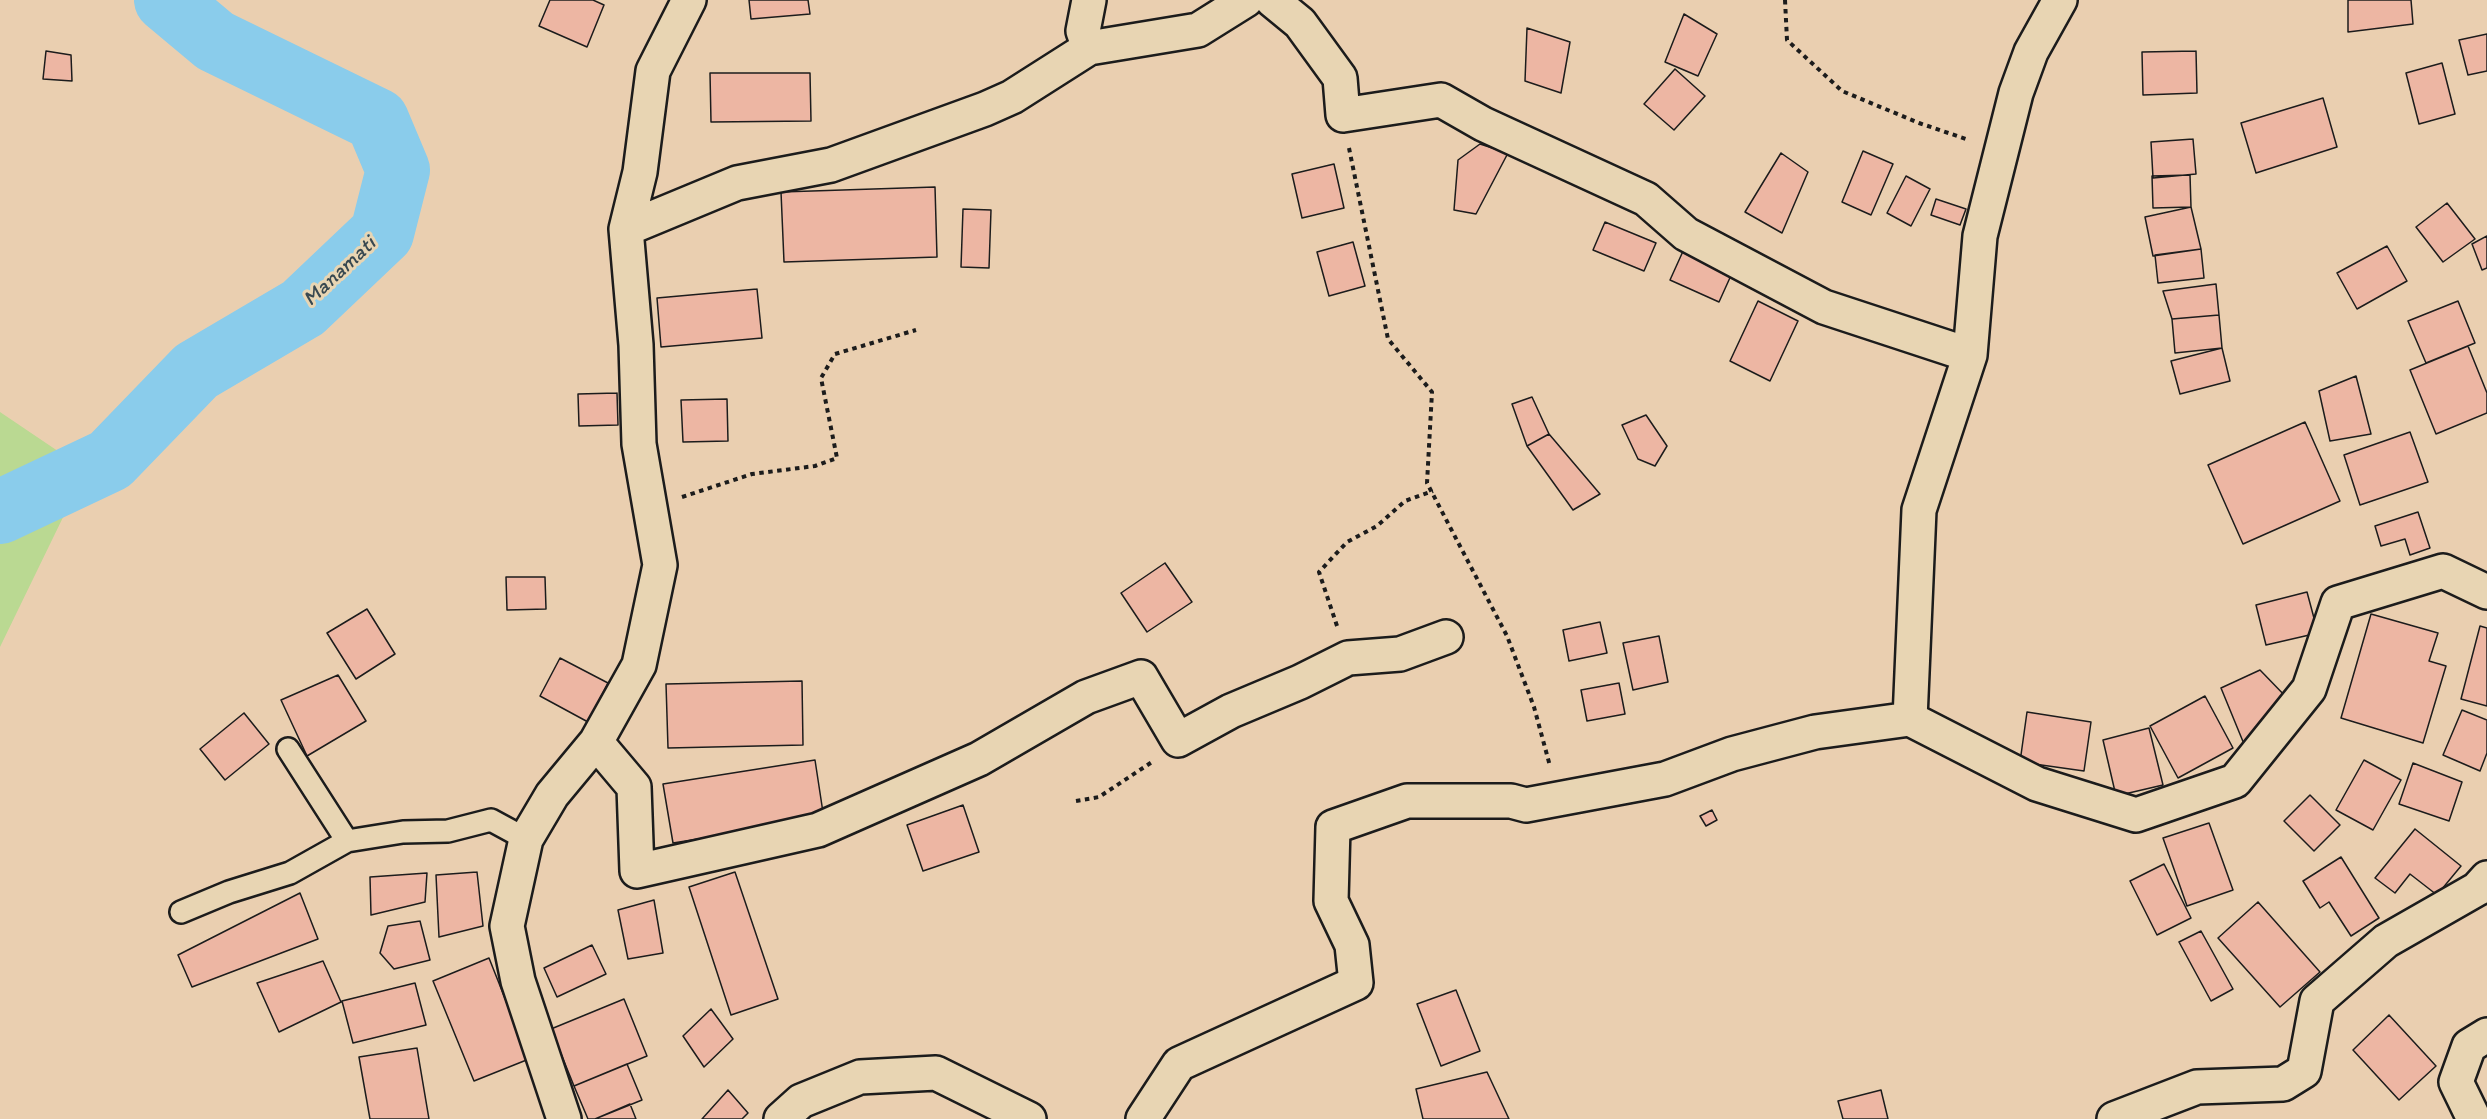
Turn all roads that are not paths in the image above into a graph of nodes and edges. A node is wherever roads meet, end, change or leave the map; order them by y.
1 (689, 0) edge
2 (1089, 0) edge
3 (1246, 0) edge
4 (1272, 0) edge
5 (2060, 0) edge
6 (1089, 48) junction
7 (626, 229) junction
8 (1970, 354) junction
9 (2487, 592) edge
10 (1446, 637) dead end
11 (1910, 719) junction
12 (596, 742) junction
13 (288, 749) dead end
14 (526, 838) junction
15 (347, 841) junction
16 (2487, 878) edge
17 (181, 912) dead end
18 (2487, 1035) edge
19 (564, 1119) edge
20 (781, 1119) edge
21 (1029, 1119) edge
22 (1143, 1119) edge
23 (2114, 1119) edge
24 (2474, 1119) edge

1 - 7 street
2 - 6 street
3 - 6 street
4 - 8 street
5 - 8 street
6 - 7 street
7 - 12 street
8 - 11 street
9 - 11 street
10 - 12 street
11 - 22 street
12 - 14 street
13 - 15 lane
14 - 15 lane
14 - 19 street
15 - 17 lane
16 - 23 street
18 - 24 street
20 - 21 street

